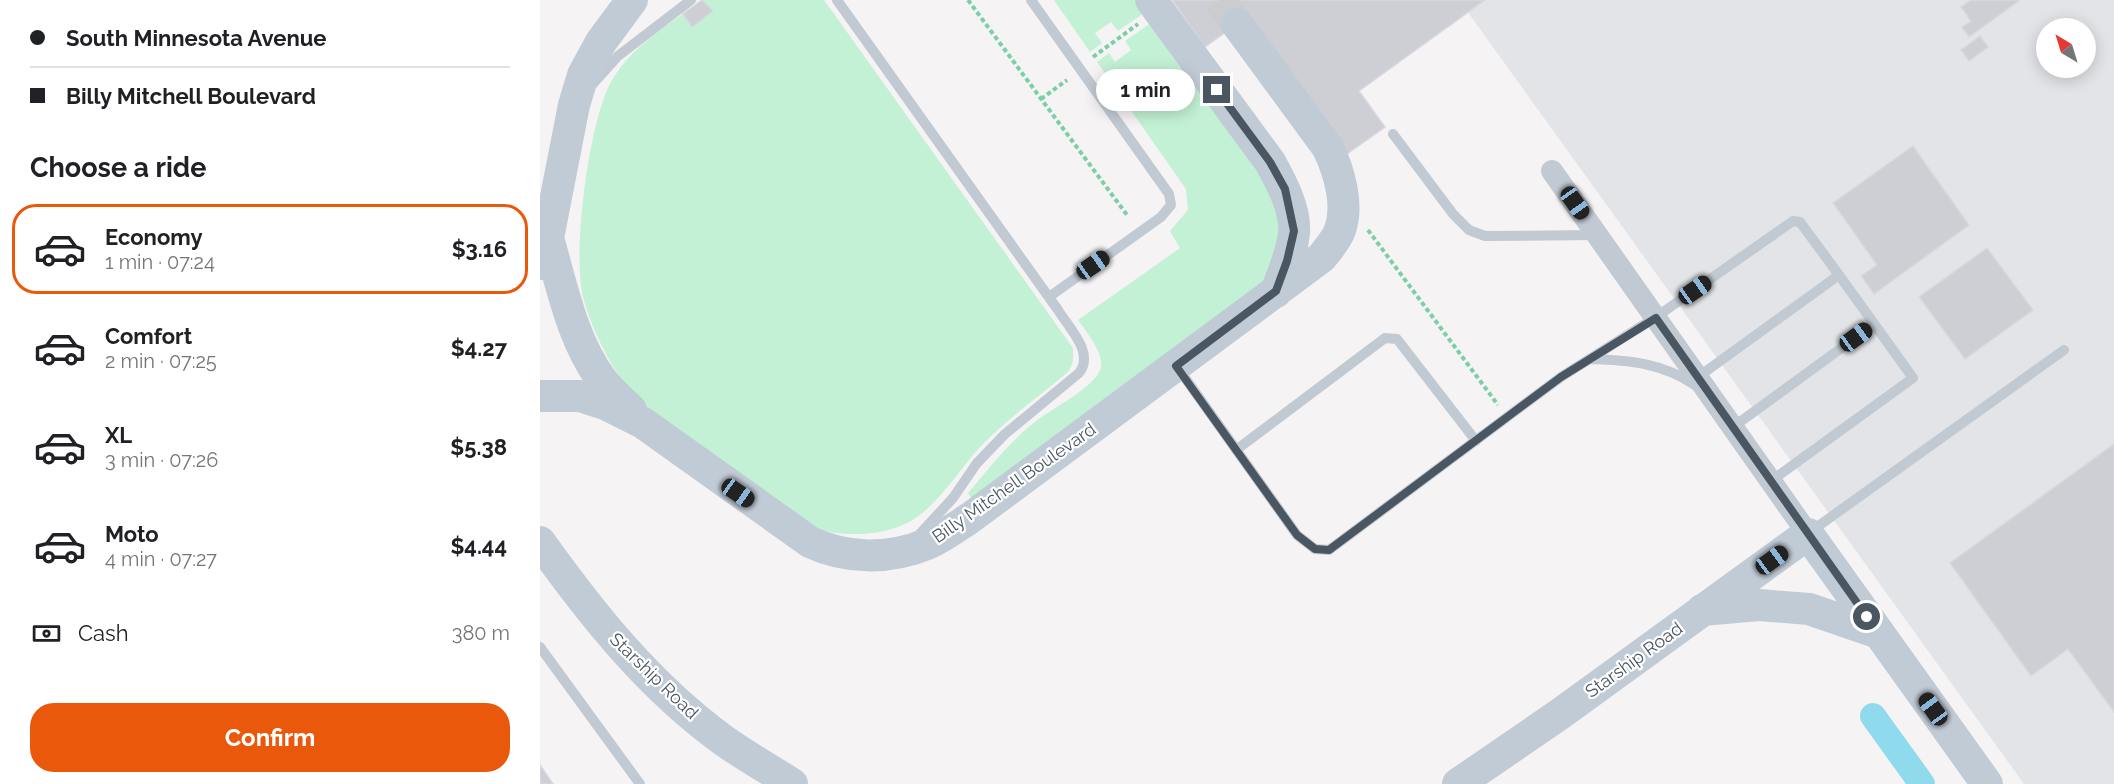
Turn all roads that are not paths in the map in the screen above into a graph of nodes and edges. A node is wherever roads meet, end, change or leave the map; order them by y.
1 (632, 0) edge
2 (691, 0) edge
3 (1031, 0) edge
4 (1151, 0) edge
5 (841, 1) edge
6 (1238, 24) tunnel mouth
7 (574, 105) junction
8 (1393, 134) dead end
9 (1552, 171) dead end
10 (1597, 235) junction
11 (544, 251) edge
12 (1839, 275) junction
13 (1276, 291) junction
14 (1048, 297) junction
15 (1656, 318) junction
16 (1874, 324) junction
17 (2064, 350) dead end
18 (1590, 359) junction
19 (1176, 366) junction
20 (1698, 377) junction
21 (540, 396) edge
22 (1711, 396) junction
23 (643, 423) junction
24 (1733, 427) junction
25 (1476, 441) junction
26 (1236, 450) junction
27 (1771, 481) junction
28 (1808, 534) junction
29 (540, 542) edge
30 (904, 552) junction
31 (1701, 610) junction
32 (1879, 633) junction
33 (540, 647) edge
34 (640, 784) edge
35 (792, 784) edge
36 (1458, 784) edge
37 (1987, 784) edge

1 - 7 main road
2 - 7 lane
3 - 14 lane
4 - 13 main road
5 - 14 lane
6 - 13 main road, Billy Mitchell Boulevard
7 - 11 main road
8 - 10 lane
9 - 10 street
10 - 15 street
11 - 23 main road
12 - 15 lane
12 - 16 lane
12 - 20 lane
13 - 19 main road, Billy Mitchell Boulevard
14 - 30 lane
15 - 18 lane
15 - 20 street
16 - 24 lane
16 - 27 lane
17 - 28 lane
18 - 22 lane
18 - 25 lane
19 - 26 lane
19 - 30 main road, Billy Mitchell Boulevard
20 - 22 street
21 - 23 main road, Billy Mitchell Boulevard
22 - 24 street
23 - 30 main road, Billy Mitchell Boulevard
24 - 27 street
25 - 26 lane
25 - 26 lane
27 - 28 street
28 - 31 main road, Starship Road
28 - 32 main road
29 - 35 main road, Starship Road
31 - 32 main road
31 - 36 main road, Starship Road
32 - 37 main road
33 - 34 lane

